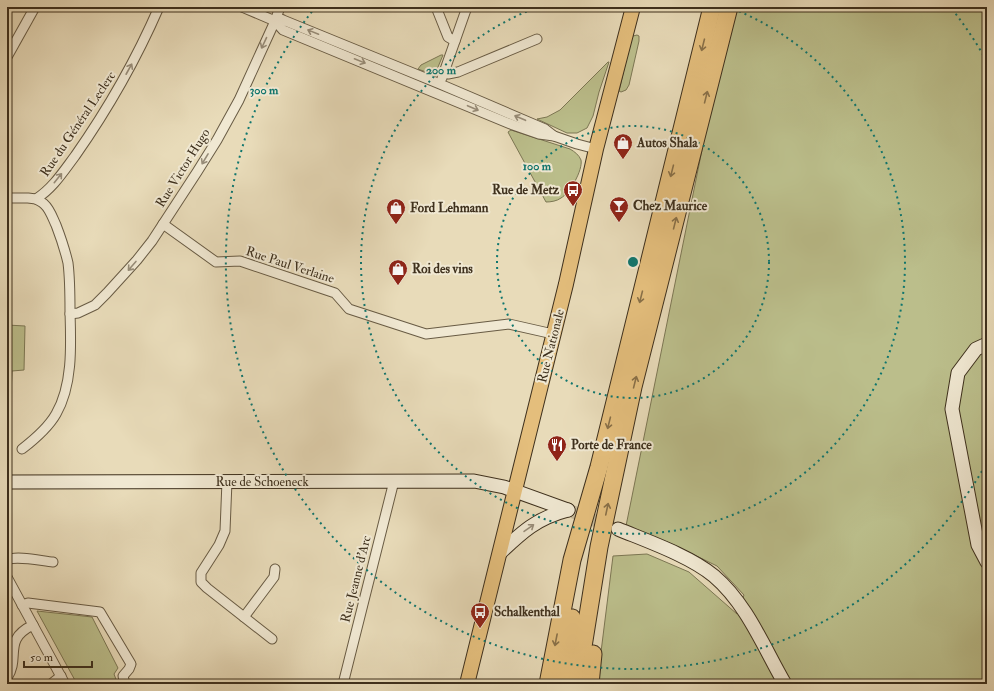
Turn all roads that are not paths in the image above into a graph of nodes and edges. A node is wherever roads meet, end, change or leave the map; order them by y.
1 (34, 7) edge
2 (159, 7) edge
3 (242, 7) edge
4 (280, 7) edge
5 (436, 7) edge
6 (467, 7) edge
7 (633, 7) edge
8 (712, 7) edge
9 (728, 7) edge
10 (275, 21) junction
11 (538, 39) dead end
12 (455, 41) junction
13 (7, 57) edge
14 (445, 72) junction
15 (439, 88) junction
16 (596, 149) junction
17 (7, 198) edge
18 (32, 199) junction
19 (163, 224) junction
20 (70, 314) junction
21 (553, 334) junction
22 (987, 344) edge
23 (22, 449) dead end
24 (599, 467) junction
25 (227, 481) junction
26 (394, 481) junction
27 (7, 482) edge
28 (515, 491) junction
29 (618, 529) tunnel mouth
30 (599, 547) junction
31 (500, 553) junction
32 (7, 560) edge
33 (53, 562) dead end
34 (987, 562) edge
35 (275, 569) dead end
36 (7, 577) edge
37 (22, 605) junction
38 (244, 617) junction
39 (33, 625) junction
40 (272, 638) dead end
41 (7, 678) edge
42 (63, 680) edge
43 (51, 684) edge
44 (125, 684) edge
45 (343, 684) edge
46 (467, 684) edge
47 (548, 684) edge
48 (562, 684) edge
49 (578, 684) edge
50 (590, 684) edge
51 (785, 684) edge

1 - 13 street
18 -> 2 street, Rue du Général Leclerc
3 - 10 street
4 - 10 street, Rue Victor Hugo
5 - 12 street
6 - 12 street
7 - 16 main road, Rue Nationale
8 -> 24 highway
30 -> 9 highway
10 - 15 street
10 -> 19 street, Rue Victor Hugo
11 - 14 street
12 - 14 street
14 - 15 street
15 - 16 street
16 - 21 main road, Rue Nationale
17 - 18 street
18 - 20 street
19 -> 20 street, Rue Victor Hugo
19 - 21 street, Rue Paul Verlaine
20 - 23 street
21 - 28 main road, Rue Nationale
22 - 34 main road
24 -> 47 highway
24 - 48 highway
25 - 26 main road, Rue de Schoeneck
25 - 27 main road, Rue de Schoeneck
25 - 38 street
26 - 28 main road, Rue de Schoeneck
26 - 45 street, Rue Jeanne d'Arc
28 - 31 main road, Rue Nationale
31 -> 28 main road, Rue de Schoeneck
29 - 51 main road
30 - 49 highway
30 - 50 highway
31 - 46 main road, Rue Nationale
32 - 33 street
35 - 38 street
36 - 37 street
37 - 39 street
37 - 44 street
38 - 40 street
39 - 41 street
39 - 42 street
42 - 43 street

